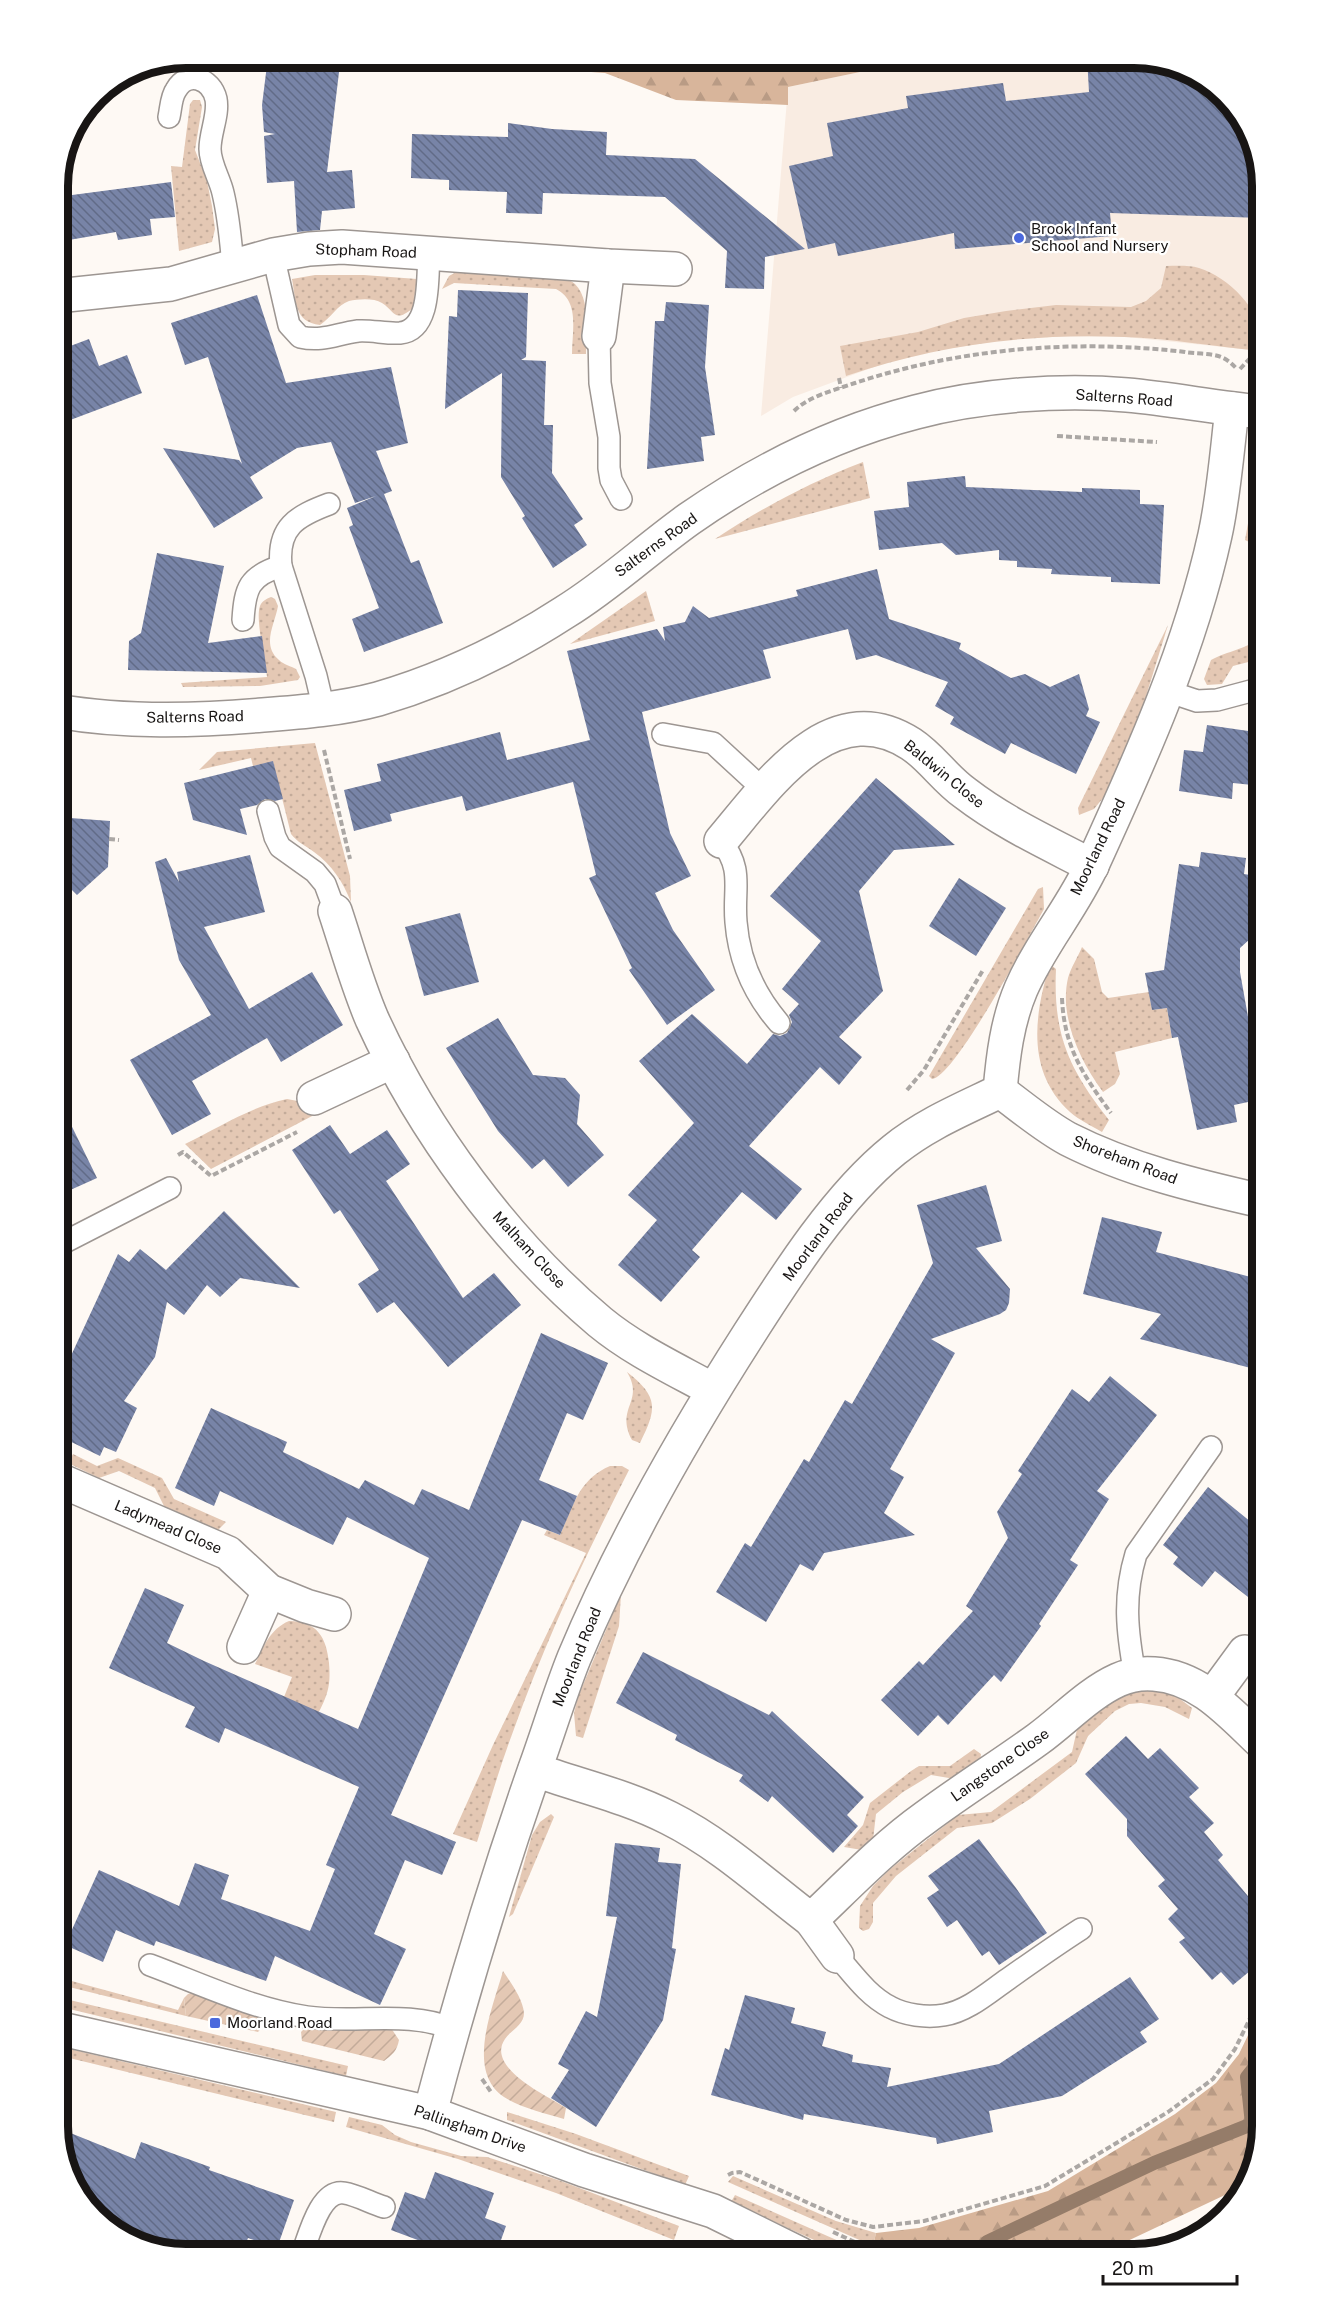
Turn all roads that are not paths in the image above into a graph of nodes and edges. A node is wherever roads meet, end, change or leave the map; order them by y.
1 (169, 117) dead end
2 (429, 253) junction
3 (273, 255) junction
4 (608, 266) junction
5 (233, 267) junction
6 (675, 268) dead end
7 (68, 294) edge
8 (599, 336) joint
9 (1247, 411) edge
10 (621, 499) dead end
11 (329, 504) dead end
12 (281, 566) junction
13 (243, 620) dead end
14 (1167, 691) junction
15 (1252, 691) edge
16 (319, 711) junction
17 (68, 712) edge
18 (663, 734) dead end
19 (764, 790) junction
20 (268, 811) dead end
21 (721, 841) joint
22 (1092, 866) junction
23 (335, 911) joint
24 (779, 1023) dead end
25 (393, 1061) junction
26 (1000, 1091) junction
27 (314, 1098) road end
28 (170, 1188) dead end
29 (1252, 1199) edge
30 (68, 1240) edge
31 (713, 1390) junction
32 (1211, 1447) dead end
33 (68, 1484) edge
34 (269, 1591) junction
35 (334, 1614) dead end
36 (244, 1647) dead end
37 (1245, 1652) dead end
38 (1135, 1675) junction
39 (1212, 1697) junction
40 (1252, 1734) edge
41 (535, 1770) junction
42 (811, 1920) junction
43 (1081, 1929) dead end
44 (837, 1956) joint
45 (150, 1965) dead end
46 (453, 2029) junction
47 (68, 2031) edge
48 (430, 2113) junction
49 (384, 2207) dead end
50 (306, 2243) edge
51 (779, 2244) edge

1 - 5 lane
2 - 3 street, Stopham Road
2 - 3 lane
2 - 4 street, Stopham Road
3 - 5 street, Stopham Road
4 - 6 street, Stopham Road
4 - 8 street
5 - 7 street, Stopham Road
8 - 10 lane
9 - 14 street, Moorland Road
9 - 16 street, Salterns Road
11 - 12 lane
12 - 13 lane
12 - 16 lane
14 - 15 lane
14 - 22 street, Moorland Road
16 - 17 street, Salterns Road
18 - 19 lane
19 - 21 street, Baldwin Close
19 - 22 street, Baldwin Close
20 - 23 lane
21 - 24 lane
22 - 26 street, Moorland Road
23 - 25 street, Malham Close
25 - 27 street
25 - 31 street, Malham Close
26 - 29 street, Shoreham Road
26 - 31 street, Moorland Road
28 - 30 lane
31 - 41 street, Moorland Road
32 - 38 lane
33 - 34 street, Ladymead Close
34 - 35 street, Ladymead Close
34 - 36 street
37 - 39 street
38 - 39 street, Langstone Close
38 - 42 street, Langstone Close
39 - 40 street, Langstone Close
41 - 42 street
41 - 46 street, Moorland Road
42 - 44 street
43 - 44 lane
45 - 46 lane
46 - 48 street, Moorland Road
47 - 48 street, Pallingham Drive
48 - 51 street, Pallingham Drive
49 - 50 lane

